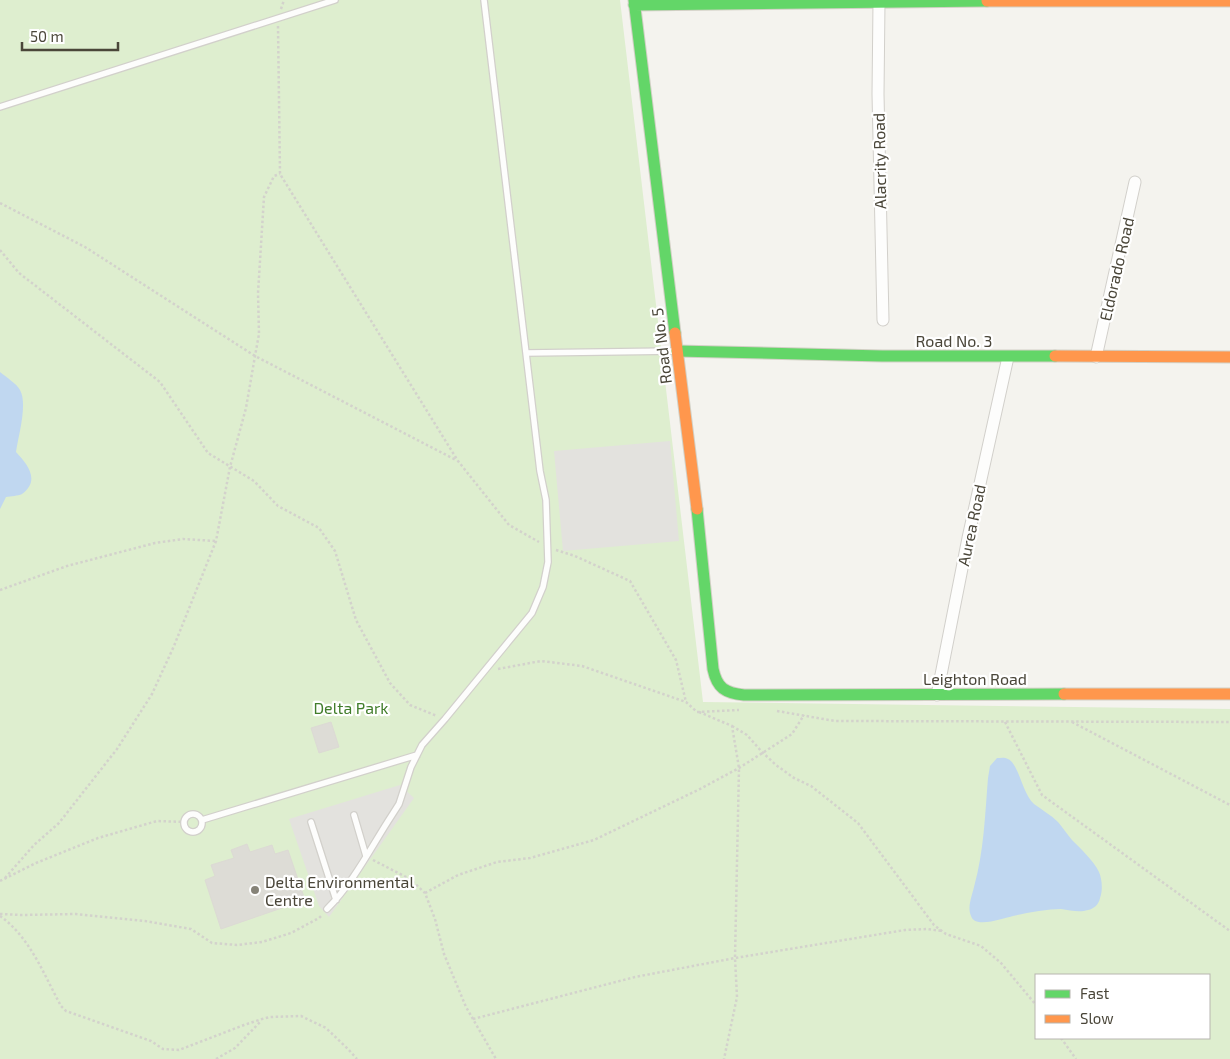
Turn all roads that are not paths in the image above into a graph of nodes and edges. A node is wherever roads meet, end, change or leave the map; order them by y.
1 (335, 0) edge
2 (484, 0) edge
3 (1230, 1) edge
4 (634, 2) edge
5 (879, 3) junction
6 (0, 107) edge
7 (1135, 182) dead end
8 (883, 320) dead end
9 (678, 351) junction
10 (526, 353) junction
11 (1096, 356) junction
12 (1230, 356) edge
13 (1008, 357) junction
14 (721, 688) joint
15 (937, 694) junction
16 (1230, 694) edge
17 (417, 755) junction
18 (354, 815) dead end
19 (202, 820) junction
20 (311, 822) dead end
21 (366, 856) junction
22 (336, 900) junction
23 (327, 910) road end

1 - 6 lane
2 - 10 lane
3 - 5 street
4 - 5 street
4 - 9 street, Road No. 5
5 - 8 street, Alacrity Road
7 - 11 street, Eldorado Road
9 - 10 lane
9 - 13 street, Road No. 3
9 - 14 street, Road No. 5
10 - 17 lane
11 - 12 street, Road No. 3
11 - 13 street, Road No. 3
13 - 15 street, Aurea Road
14 - 15 street, Leighton Road
15 - 16 street, Leighton Road
17 - 19 lane
17 - 21 lane
18 - 21 lane
19 - 19 lane
20 - 22 lane
21 - 22 lane
22 - 23 lane

